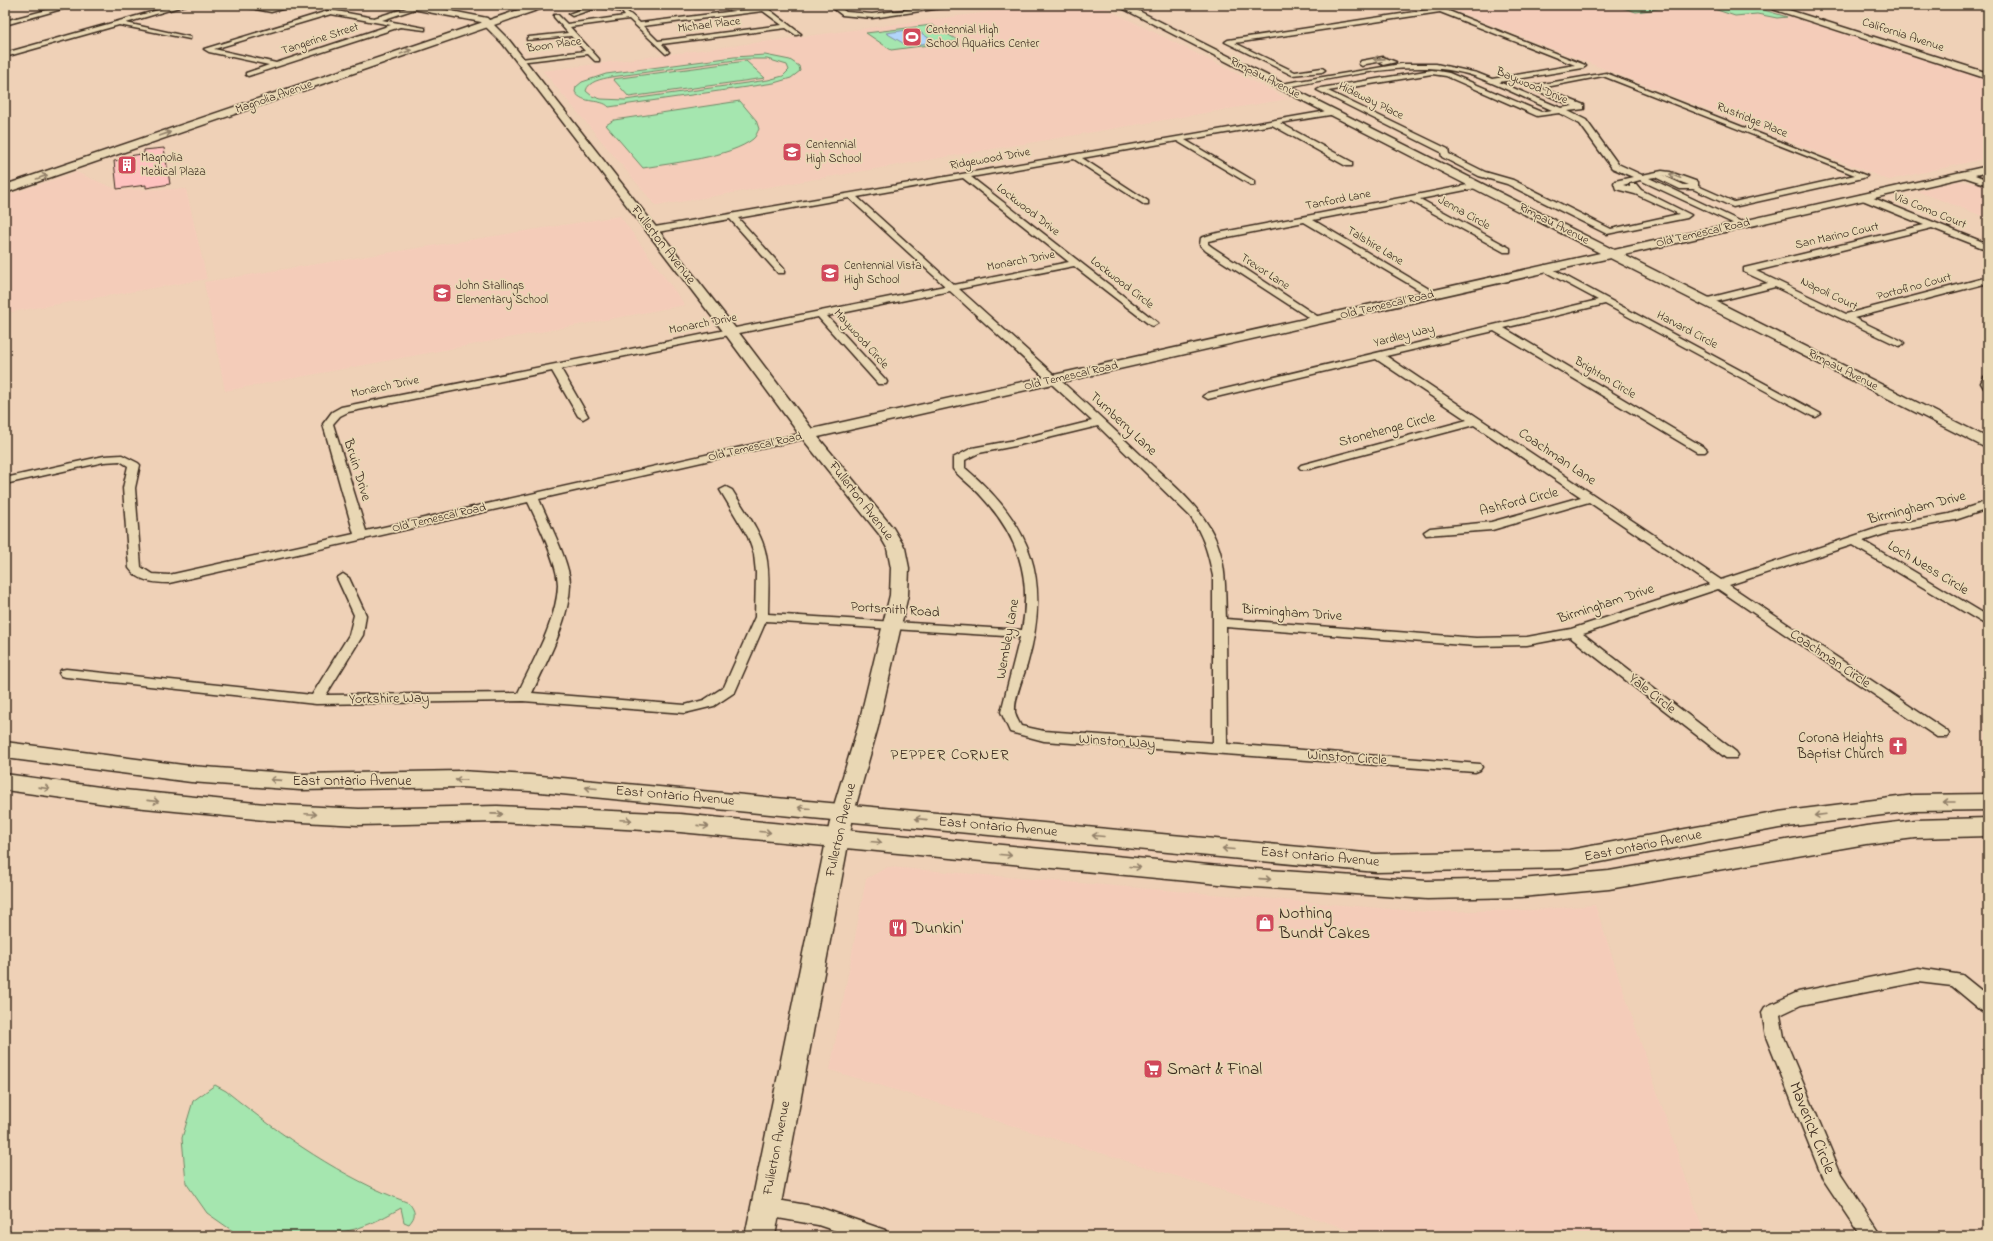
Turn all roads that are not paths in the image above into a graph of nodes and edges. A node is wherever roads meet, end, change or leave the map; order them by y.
1 (73, 5) edge
2 (183, 5) edge
3 (239, 5) edge
4 (294, 5) edge
5 (407, 5) edge
6 (516, 5) edge
7 (542, 5) edge
8 (599, 5) edge
9 (734, 5) edge
10 (759, 5) edge
11 (832, 5) edge
12 (959, 5) edge
13 (1120, 5) edge
14 (1764, 5) edge
15 (416, 7) junction
16 (765, 9) junction
17 (743, 12) junction
18 (572, 14) dead end
19 (556, 16) dead end
20 (631, 17) junction
21 (478, 18) junction
22 (375, 20) junction
23 (5, 23) edge
24 (121, 23) junction
25 (398, 24) junction
26 (488, 24) junction
27 (638, 25) junction
28 (565, 26) junction
29 (788, 26) junction
30 (423, 29) dead end
31 (573, 34) junction
32 (798, 34) dead end
33 (188, 38) dead end
34 (529, 39) dead end
35 (657, 43) junction
36 (5, 51) edge
37 (590, 52) junction
38 (666, 52) dead end
39 (13, 53) junction
40 (5, 55) edge
41 (597, 60) dead end
42 (353, 61) junction
43 (521, 61) junction
44 (370, 64) junction
45 (1359, 64) dead end
46 (275, 65) junction
47 (1402, 66) junction
48 (1326, 69) dead end
49 (248, 74) dead end
50 (1988, 76) edge
51 (1492, 81) junction
52 (1280, 86) junction
53 (1561, 111) junction
54 (1333, 112) junction
55 (1274, 123) junction
56 (1178, 139) junction
57 (1076, 157) junction
58 (61, 159) junction
59 (79, 164) junction
60 (1350, 164) dead end
61 (1988, 169) edge
62 (1964, 174) junction
63 (965, 176) junction
64 (5, 178) edge
65 (1639, 178) junction
66 (1988, 182) edge
67 (1251, 183) dead end
68 (1478, 185) junction
69 (5, 189) edge
70 (851, 196) junction
71 (1863, 197) junction
72 (1410, 198) junction
73 (1145, 203) dead end
74 (732, 216) junction
75 (1306, 219) junction
76 (1742, 224) junction
77 (1933, 225) junction
78 (652, 230) junction
79 (1610, 232) joint
80 (1204, 240) joint
81 (1988, 247) edge
82 (1507, 250) dead end
83 (1612, 253) junction
84 (1076, 263) junction
85 (1545, 268) junction
86 (1747, 270) joint
87 (781, 271) dead end
88 (1988, 280) edge
89 (1776, 284) junction
90 (952, 287) junction
91 (1431, 294) junction
92 (1606, 301) junction
93 (1707, 301) junction
94 (820, 314) junction
95 (1845, 317) junction
96 (1317, 320) junction
97 (1153, 323) dead end
98 (1496, 328) junction
99 (731, 332) junction
100 (1899, 343) dead end
101 (1379, 356) junction
102 (555, 367) junction
103 (1054, 380) junction
104 (882, 382) dead end
105 (1208, 396) dead end
106 (336, 414) joint
107 (1816, 414) dead end
108 (582, 416) dead end
109 (1477, 421) junction
110 (1100, 422) junction
111 (808, 435) junction
112 (1988, 444) edge
113 (1701, 450) dead end
114 (1305, 467) dead end
115 (5, 481) edge
116 (726, 490) dead end
117 (532, 497) junction
118 (1591, 498) junction
119 (1987, 506) edge
120 (1430, 532) dead end
121 (362, 536) junction
122 (1852, 540) junction
123 (343, 578) dead end
124 (1718, 584) junction
125 (761, 616) junction
126 (1988, 622) edge
127 (1221, 623) junction
128 (894, 626) junction
129 (1573, 633) junction
130 (1027, 634) junction
131 (66, 673) dead end
132 (523, 697) junction
133 (316, 700) junction
134 (1015, 729) joint
135 (1942, 734) dead end
136 (1220, 749) junction
137 (5, 750) edge
138 (1731, 756) dead end
139 (1475, 767) dead end
140 (5, 782) edge
141 (1988, 802) edge
142 (843, 812) junction
143 (1988, 827) edge
144 (838, 839) junction
145 (1569, 859) junction
146 (1359, 886) junction
147 (1988, 1006) edge
148 (766, 1207) junction
149 (760, 1236) edge
150 (878, 1236) edge
151 (1872, 1236) edge

1 - 23 street
2 - 24 street
3 - 4 street
5 - 15 main road, Fullerton Avenue
6 - 21 main road, Magnolia Avenue
7 - 26 main road, Magnolia Avenue
8 - 18 street
8 - 20 street
9 - 17 street
10 - 16 street
11 - 12 street
13 - 52 main road, Rimpau Avenue
14 - 50 main road, California Avenue
15 - 21 main road, Fullerton Avenue
15 - 22 street
16 - 17 street
16 - 29 street
17 - 27 street
19 - 28 street
20 - 27 street
20 - 28 street
21 - 26 main road, Fullerton Avenue
21 - 42 main road, Magnolia Avenue
22 - 25 street
22 - 46 street
24 - 33 street
24 - 39 street
25 - 30 street
25 - 46 street, Tangerine Street
26 - 43 main road, Fullerton Avenue
44 -> 26 main road, Magnolia Avenue
27 - 35 street
28 - 31 street
29 - 32 street
29 - 35 street, Michael Place
31 - 34 street
31 - 37 street
35 - 38 street
36 - 39 street
37 - 41 street
37 - 43 street, Boon Place
39 - 40 street
42 - 44 main road
42 - 58 main road, Magnolia Avenue
43 - 78 main road, Fullerton Avenue
59 -> 44 main road, Magnolia Avenue
45 - 47 street
46 - 49 street, Tangerine Street
47 - 51 street, Baywood Drive
47 - 52 street, Baywood Drive
48 - 51 street
51 - 53 street, Baywood Drive
52 - 54 main road, Rimpau Avenue
53 - 65 street, Baywood Drive
53 - 65 street, Rustridge Place
53 - 79 street, Hideway Place
54 - 55 street, Ridgewood Drive
54 - 68 main road, Rimpau Avenue
55 - 56 street, Ridgewood Drive
55 - 60 street
56 - 57 street, Ridgewood Drive
56 - 67 street
57 - 63 street, Ridgewood Drive
57 - 73 street
58 - 59 main road
58 - 64 main road, Magnolia Avenue
69 -> 59 main road, Magnolia Avenue
61 - 62 main road, Old Temescal Road
62 - 66 street
62 - 71 main road, Old Temescal Road
63 - 70 street, Ridgewood Drive
63 - 84 street, Lockwood Drive
65 - 76 street, Baywood Drive
65 - 79 street, Rustridge Place
68 - 72 street, Tanford Lane
68 - 83 main road, Rimpau Avenue
70 - 74 street, Ridgewood Drive
70 - 90 street, Turnberry Lane
71 - 76 main road, Old Temescal Road
71 - 77 street, Via Como Court
72 - 75 street, Tanford Lane
72 - 82 street, Jenna Circle
74 - 78 street, Ridgewood Drive
74 - 87 street
75 - 80 street, Tanford Lane
75 - 91 street, Talshire Lane
76 - 83 main road, Old Temescal Road
77 - 81 street, Via Como Court
77 - 86 street, San Marino Court
78 - 99 main road, Fullerton Avenue
80 - 96 street, Trevor Lane
83 - 85 main road, Old Temescal Road
83 - 93 main road, Rimpau Avenue
84 - 90 street, Monarch Drive
84 - 97 street, Lockwood Circle
85 - 91 main road, Old Temescal Road
85 - 92 street, Harvard Circle
86 - 89 street, Napoli Court
88 - 95 street, Portofino Court
89 - 93 street
89 - 95 street, Napoli Court
90 - 94 street, Monarch Drive
90 - 103 street, Turnberry Lane
91 - 96 main road, Old Temescal Road
92 - 98 street, Yardley Way
92 - 107 street, Harvard Circle
93 - 112 main road, Rimpau Avenue
94 - 99 street, Monarch Drive
94 - 104 street, Maywood Circle
95 - 100 street, Napoli Court
96 - 103 main road, Old Temescal Road
98 - 101 street, Yardley Way
98 - 113 street, Brighton Circle
99 - 102 street, Monarch Drive
99 - 111 main road, Fullerton Avenue
101 - 105 street, Yardley Way
101 - 109 street, Coachman Lane
102 - 106 street, Monarch Drive
102 - 108 street
103 - 110 street, Turnberry Lane
103 - 111 main road, Old Temescal Road
106 - 121 street, Bruin Drive
109 - 114 street, Stonehenge Circle
109 - 118 street, Coachman Lane
110 - 127 street, Turnberry Lane
110 - 130 street, Wembley Lane
111 - 117 street, Old Temescal Road
111 - 128 main road, Fullerton Avenue
115 - 121 street, Old Temescal Road
116 - 125 street
117 - 121 street, Old Temescal Road
117 - 132 street
118 - 120 street, Ashford Circle
118 - 124 street, Coachman Lane
119 - 122 street, Birmingham Drive
122 - 124 street, Birmingham Drive
122 - 126 street, Loch Ness Circle
123 - 133 street
124 - 129 street, Birmingham Drive
124 - 135 street, Coachman Circle
125 - 128 street, Portsmith Road
125 - 132 street, Yorkshire Way
127 - 129 street, Birmingham Drive
127 - 136 street, Turnberry Lane
128 - 130 street, Portsmith Road
128 - 142 main road, Fullerton Avenue
129 - 138 street, Yale Circle
130 - 134 street, Wembley Lane
131 - 133 street, Yorkshire Way
132 - 133 street, Yorkshire Way
134 - 136 street, Winston Way
136 - 139 street, Winston Circle
142 -> 137 main road, East Ontario Avenue
140 -> 144 main road, East Ontario Avenue
141 -> 145 main road, East Ontario Avenue
142 - 144 main road, Fullerton Avenue
145 -> 142 main road, East Ontario Avenue
143 - 146 main road, East Ontario Avenue
144 -> 146 main road, East Ontario Avenue
144 - 148 main road, Fullerton Avenue
145 - 146 main road
147 - 151 street, Maverick Circle
148 - 149 main road, Fullerton Avenue
148 - 150 street

